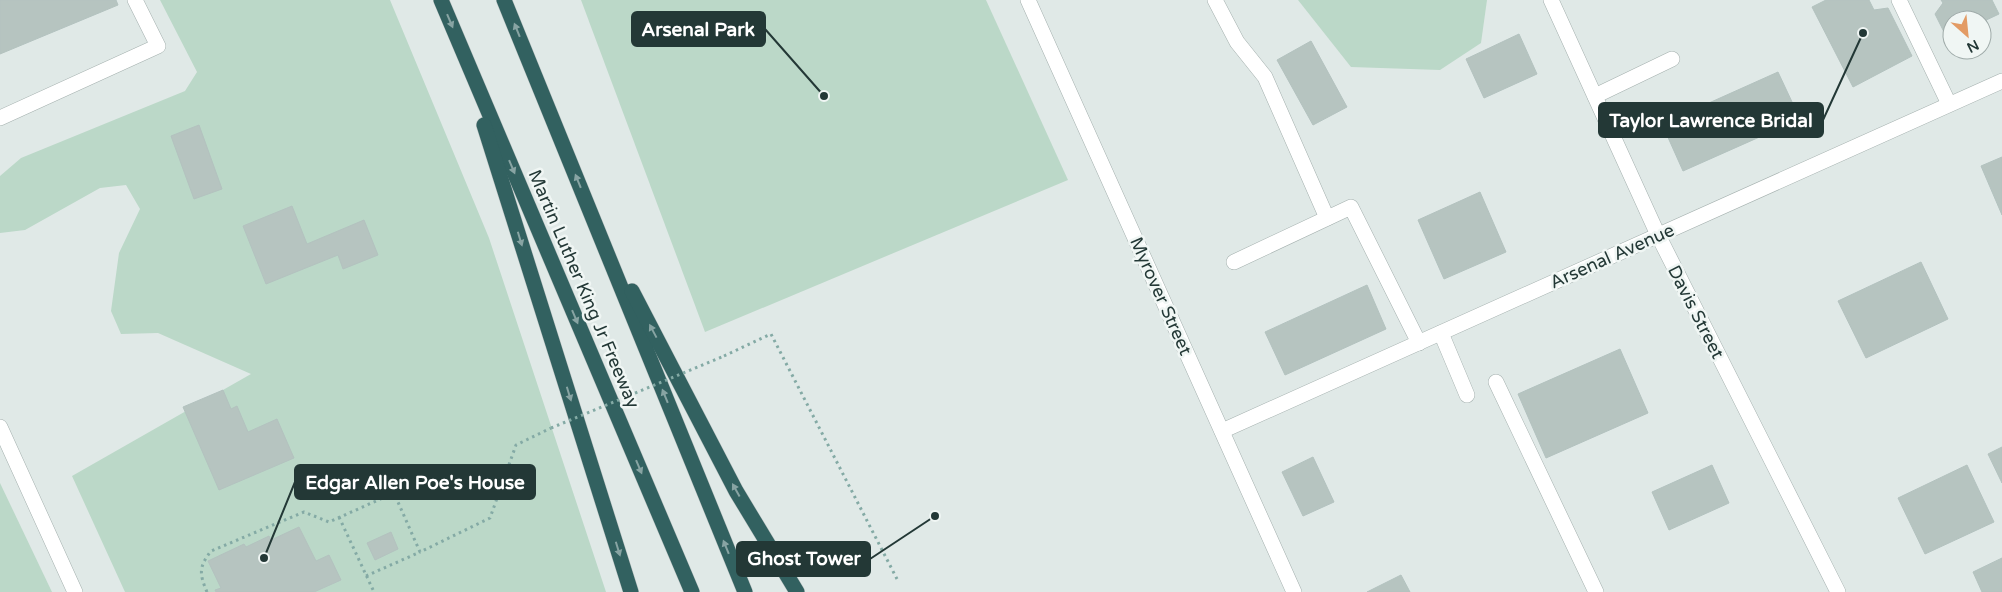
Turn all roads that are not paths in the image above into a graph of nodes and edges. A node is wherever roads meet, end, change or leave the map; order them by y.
1 (135, 0) edge
2 (441, 0) edge
3 (504, 0) edge
4 (1028, 0) edge
5 (1215, 0) edge
6 (1551, 0) edge
7 (1899, 0) edge
8 (458, 42) junction
9 (1672, 59) dead end
10 (2002, 81) edge
11 (1595, 96) junction
12 (1949, 104) junction
13 (0, 118) edge
14 (589, 210) junction
15 (1327, 218) junction
16 (1658, 235) junction
17 (1234, 262) dead end
18 (1441, 333) junction
19 (1418, 342) junction
20 (1496, 382) dead end
21 (1467, 396) dead end
22 (0, 427) edge
23 (1222, 431) junction
24 (74, 592) edge
25 (631, 592) edge
26 (692, 592) edge
27 (744, 592) edge
28 (797, 592) edge
29 (1294, 592) edge
30 (1596, 592) edge
31 (1838, 592) edge

1 - 13 street
2 -> 8 highway, Martin Luther King Jr Freeway
14 -> 3 highway, Martin Luther King Jr Freeway
4 - 23 street, Myrover Street
5 - 15 street
6 - 11 street, Davis Street
7 - 12 street
8 -> 25 highway
8 -> 26 highway, Martin Luther King Jr Freeway
9 - 11 street
10 - 12 street, Arsenal Avenue
11 - 16 street, Davis Street
12 - 16 street, Arsenal Avenue
27 -> 14 highway, Martin Luther King Jr Freeway
28 -> 14 highway
15 - 17 street
15 - 19 street
16 - 18 street, Arsenal Avenue
16 - 31 street, Davis Street
18 - 19 street, Arsenal Avenue
18 - 21 street
19 - 23 street, Arsenal Avenue
20 - 30 street
22 - 24 street
23 - 29 street, Myrover Street

